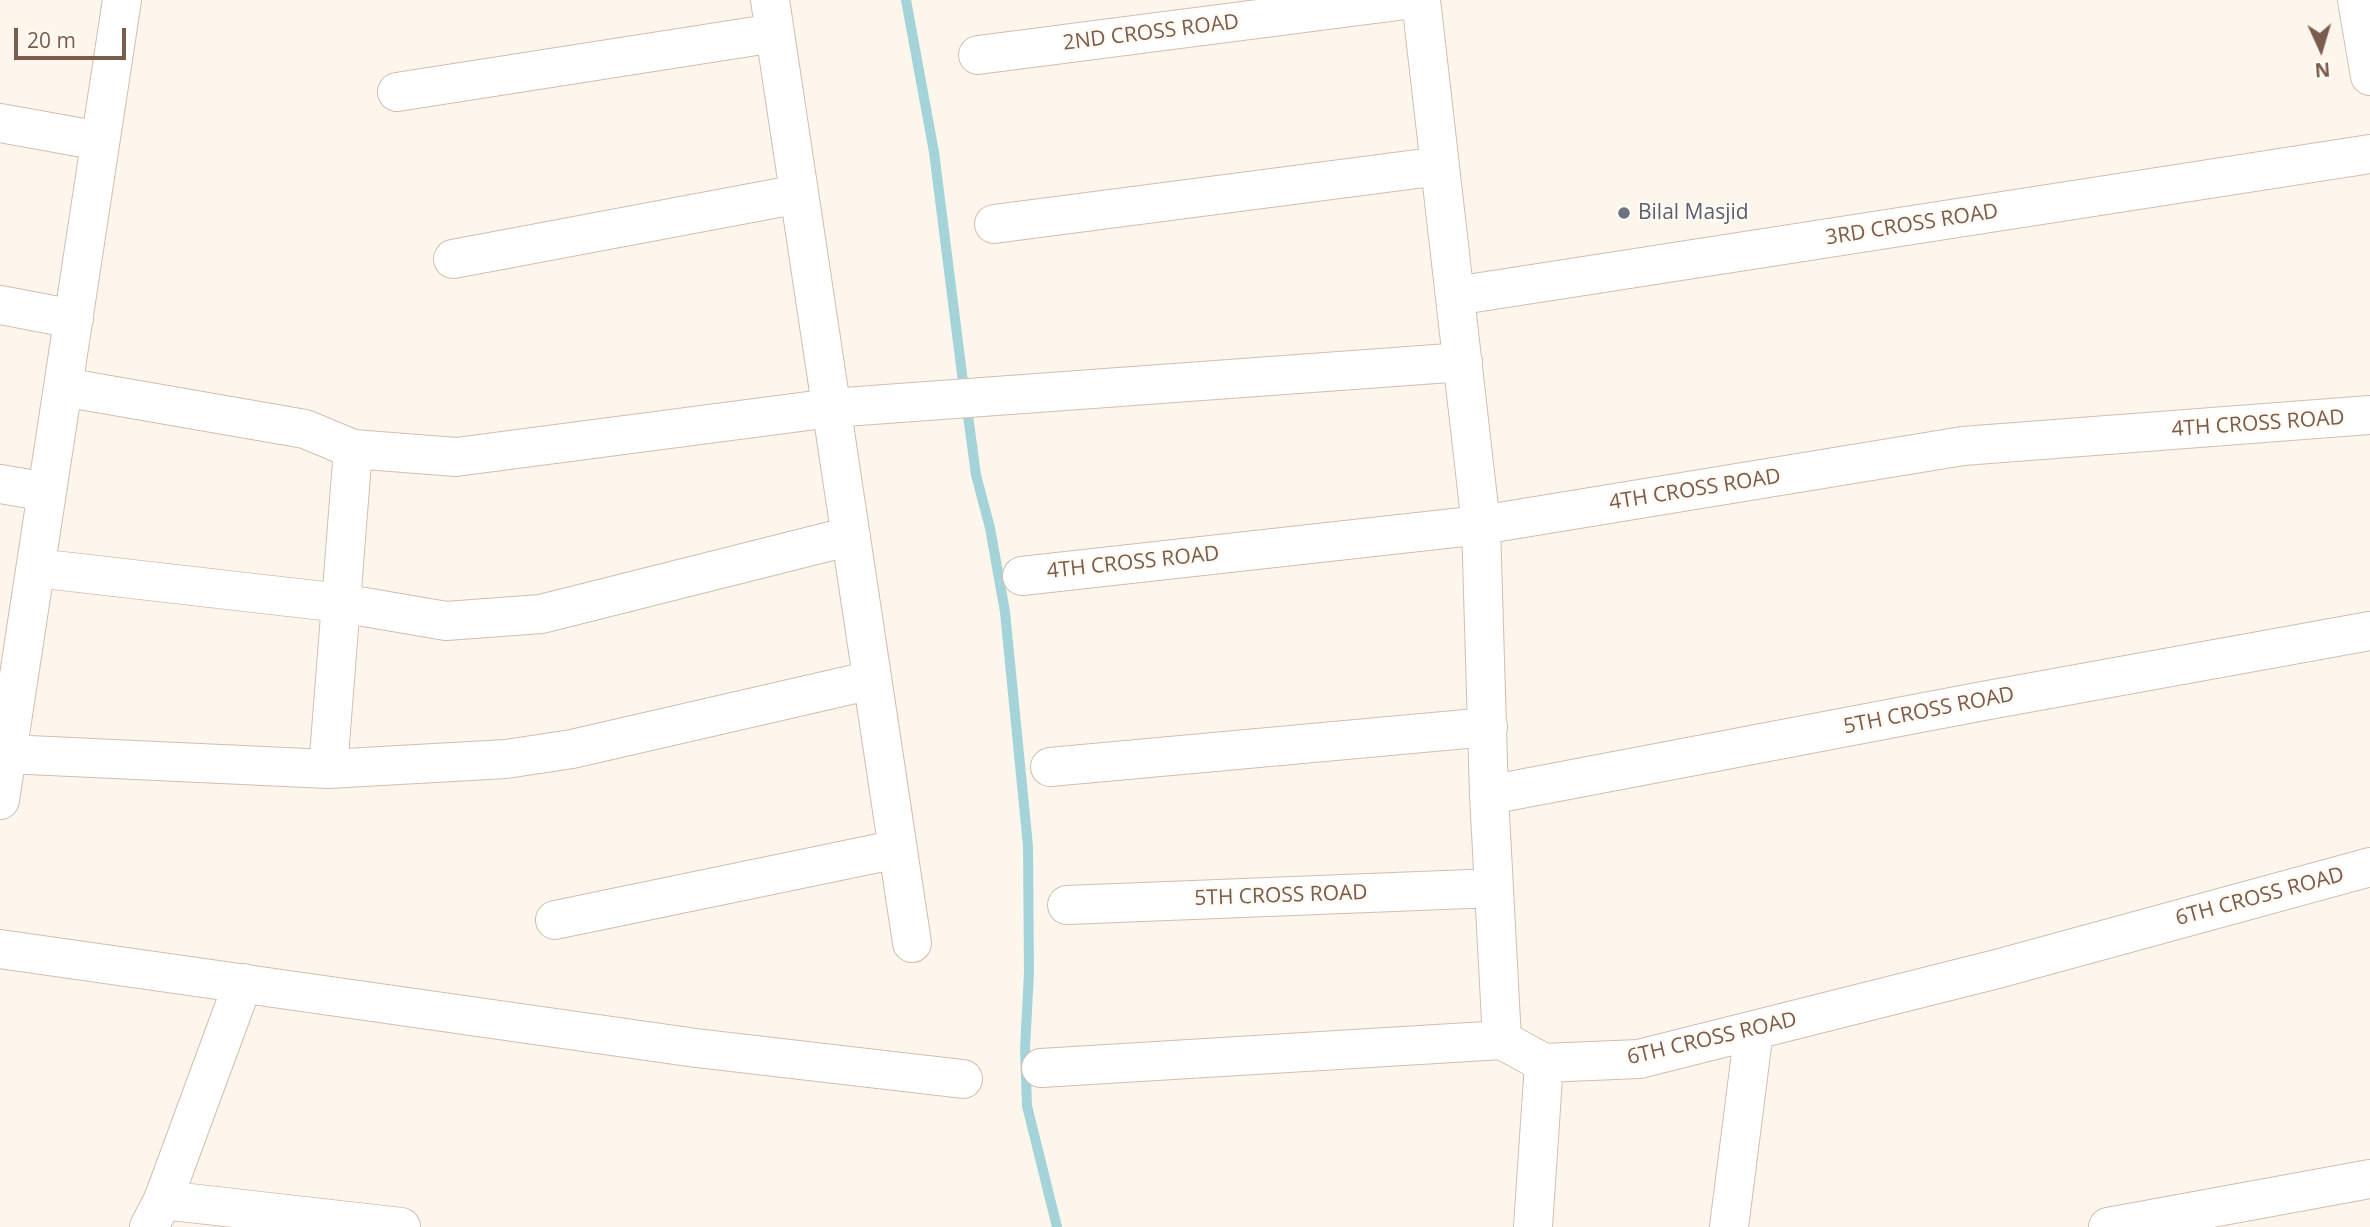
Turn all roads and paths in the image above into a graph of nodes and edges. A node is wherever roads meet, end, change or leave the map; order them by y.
1 (122, 0) edge
2 (1406, 0) edge
3 (1421, 0) edge
4 (2357, 0) edge
5 (772, 16) edge
6 (978, 55) dead end
7 (2370, 76) edge
8 (397, 92) dead end
9 (0, 123) edge
10 (100, 141) junction
11 (2370, 154) edge
12 (1440, 166) junction
13 (799, 194) junction
14 (994, 224) dead end
15 (453, 259) dead end
16 (1455, 296) junction
17 (0, 305) edge
18 (74, 319) junction
19 (1462, 362) junction
20 (64, 387) junction
21 (831, 408) junction
22 (2370, 415) edge
23 (353, 449) junction
24 (0, 484) edge
25 (47, 492) junction
26 (1480, 525) junction
27 (851, 536) junction
28 (36, 568) junction
29 (1022, 576) dead end
30 (341, 603) junction
31 (2370, 631) edge
32 (9, 678) edge
33 (872, 680) junction
34 (1488, 727) junction
35 (8, 754) junction
36 (1050, 767) dead end
37 (328, 769) junction
38 (1489, 796) junction
39 (0, 800) edge
40 (898, 849) junction
41 (2370, 867) edge
42 (1494, 888) junction
43 (1067, 905) dead end
44 (555, 920) dead end
45 (912, 943) dead end
46 (0, 949) edge
47 (243, 982) junction
48 (1754, 1030) junction
49 (1502, 1040) junction
50 (1544, 1063) junction
51 (1041, 1068) dead end
52 (963, 1079) dead end
53 (2370, 1179) edge
54 (156, 1213) edge
55 (2125, 1225) edge
56 (401, 1227) edge
57 (1533, 1227) edge
58 (1729, 1227) edge

1 - 10 street
2 - 6 street, 2ND CROSS ROAD
3 - 12 street
4 - 7 street
5 - 8 street
5 - 13 street
9 - 10 street
10 - 18 street
11 - 16 street, 3RD CROSS ROAD
12 - 14 street
12 - 16 street
13 - 15 street
13 - 21 street
16 - 19 street
17 - 18 street
18 - 20 street
19 - 21 street
19 - 26 street
20 - 23 street
20 - 25 street
21 - 23 street
21 - 27 street
22 - 26 street, 4TH CROSS ROAD
23 - 30 street
24 - 25 street
25 - 28 street
26 - 29 street, 4TH CROSS ROAD
26 - 34 street
27 - 30 street
27 - 33 street
28 - 30 street
28 - 32 street
30 - 37 street
31 - 38 street, 5TH CROSS ROAD
32 - 35 street
33 - 37 street
33 - 40 street
34 - 36 street
34 - 38 street
35 - 37 street
35 - 39 street
38 - 42 street
40 - 44 street
40 - 45 street
41 - 48 street, 6TH CROSS ROAD
42 - 43 street, 5TH CROSS ROAD
42 - 49 street
46 - 47 street
47 - 52 street
47 - 54 street
48 - 50 street, 6TH CROSS ROAD
48 - 58 street
49 - 50 street
49 - 51 street
50 - 57 street
53 - 55 street
54 - 56 street

